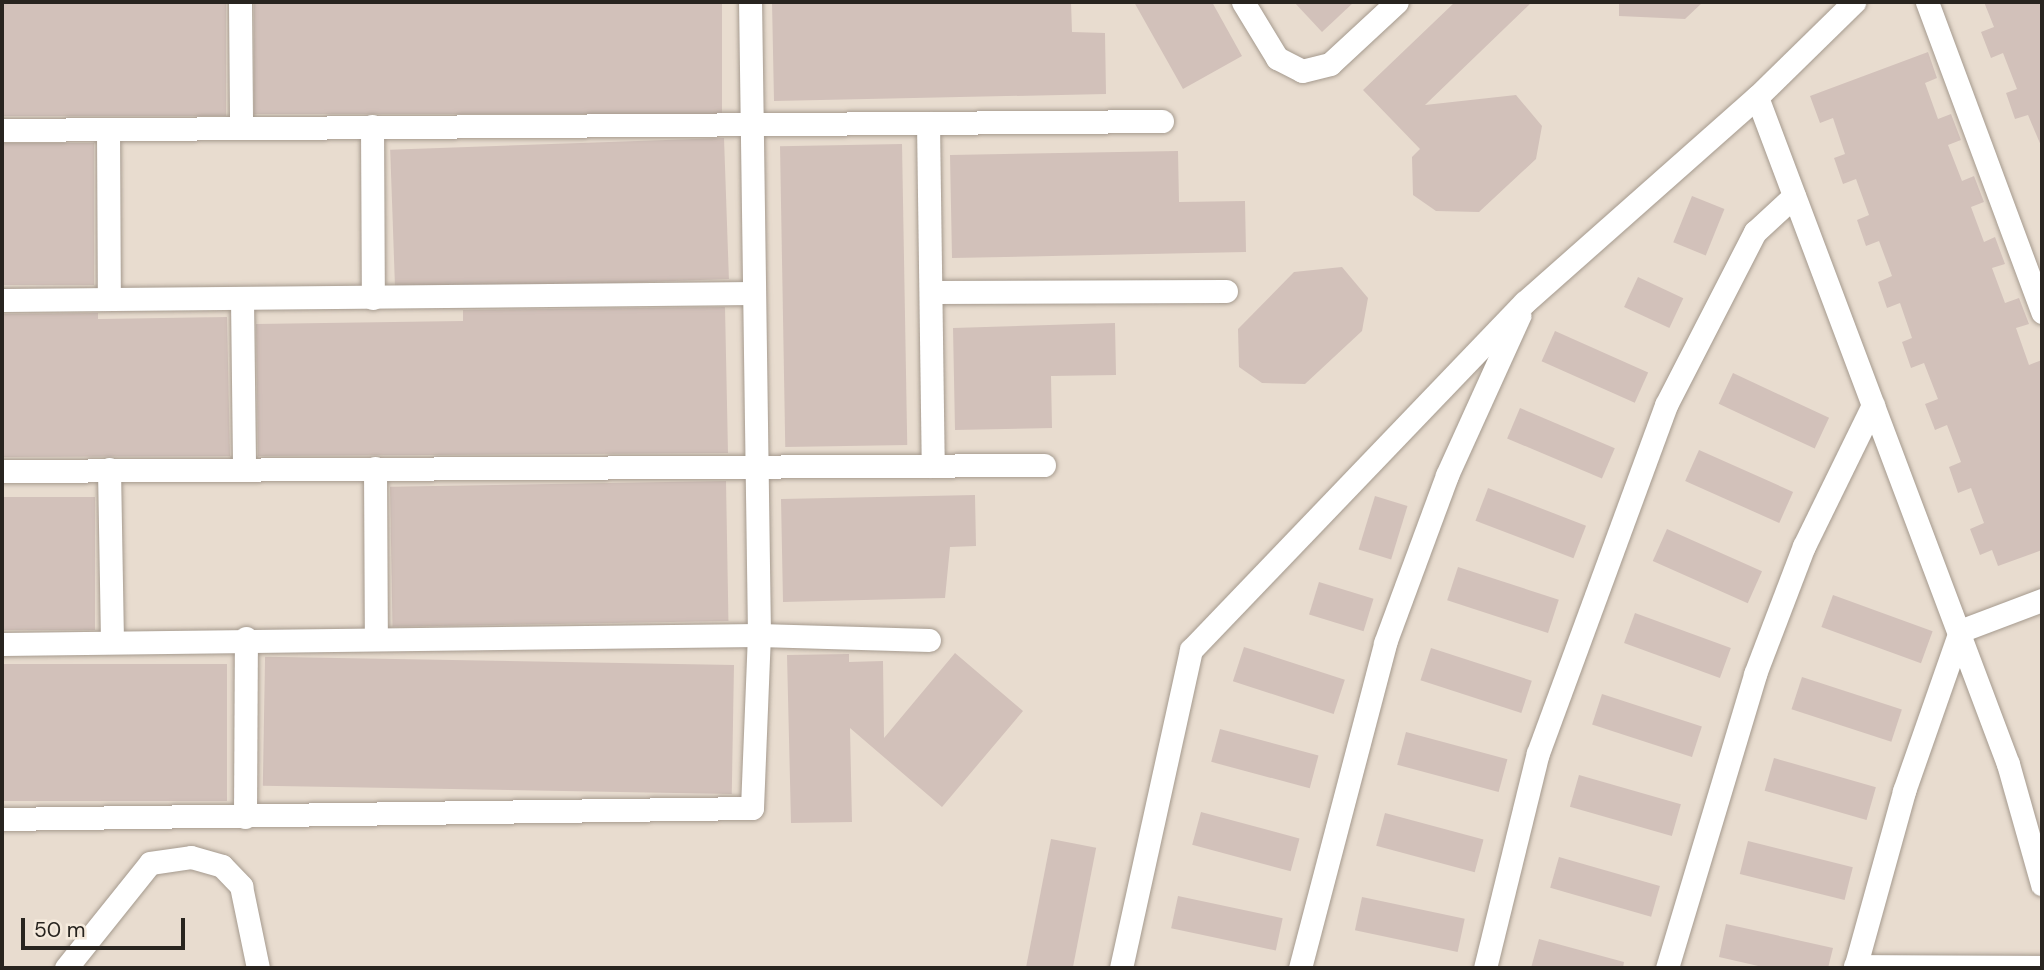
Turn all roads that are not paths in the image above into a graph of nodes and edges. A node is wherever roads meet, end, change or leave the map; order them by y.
1 (240, 2) edge
2 (750, 2) edge
3 (1243, 2) edge
4 (1397, 2) edge
5 (1854, 2) edge
6 (1927, 2) edge
7 (1757, 97) junction
8 (1162, 121) dead end
9 (752, 122) junction
10 (928, 123) junction
11 (241, 125) junction
12 (372, 126) junction
13 (108, 129) junction
14 (2, 130) edge
15 (1794, 195) junction
16 (1226, 291) dead end
17 (932, 292) junction
18 (754, 293) junction
19 (373, 298) junction
20 (108, 299) junction
21 (242, 299) junction
22 (2, 300) edge
23 (1525, 302) junction
24 (2042, 312) edge
25 (1873, 405) junction
26 (755, 464) junction
27 (1044, 465) dead end
28 (933, 466) junction
29 (375, 468) junction
30 (109, 469) junction
31 (244, 469) junction
32 (2, 471) edge
33 (2042, 600) edge
34 (1960, 631) junction
35 (759, 635) junction
36 (246, 638) junction
37 (376, 639) junction
38 (929, 640) dead end
39 (112, 642) junction
40 (2, 644) edge
41 (245, 817) junction
42 (2, 819) edge
43 (2042, 884) edge
44 (1855, 967) edge
45 (2042, 967) edge
46 (66, 968) edge
47 (258, 968) edge
48 (1121, 968) edge
49 (1300, 968) edge
50 (1485, 968) edge
51 (1667, 968) edge

1 - 11 street
2 - 9 street
3 - 4 street
5 - 7 street
6 - 24 street
7 - 15 street
7 - 23 street
8 - 10 street
9 - 10 street
9 - 12 street
9 - 18 street
10 - 17 street
11 - 12 street
11 - 13 street
12 - 19 street
13 - 14 street
13 - 20 street
15 - 25 street
15 - 50 street
16 - 17 street
17 - 28 street
18 - 19 street
18 - 26 street
19 - 21 street
20 - 21 street
20 - 22 street
21 - 31 street
23 - 48 street
23 - 49 street
25 - 34 street
25 - 51 street
26 - 28 street
26 - 29 street
26 - 35 street
27 - 28 street
29 - 31 street
29 - 37 street
30 - 31 street
30 - 32 street
30 - 39 street
33 - 34 street
34 - 43 street
34 - 44 street
35 - 37 street
35 - 38 street
35 - 41 street
36 - 37 street
36 - 39 street
36 - 41 street
39 - 40 street
41 - 42 street
44 - 45 street
46 - 47 street

